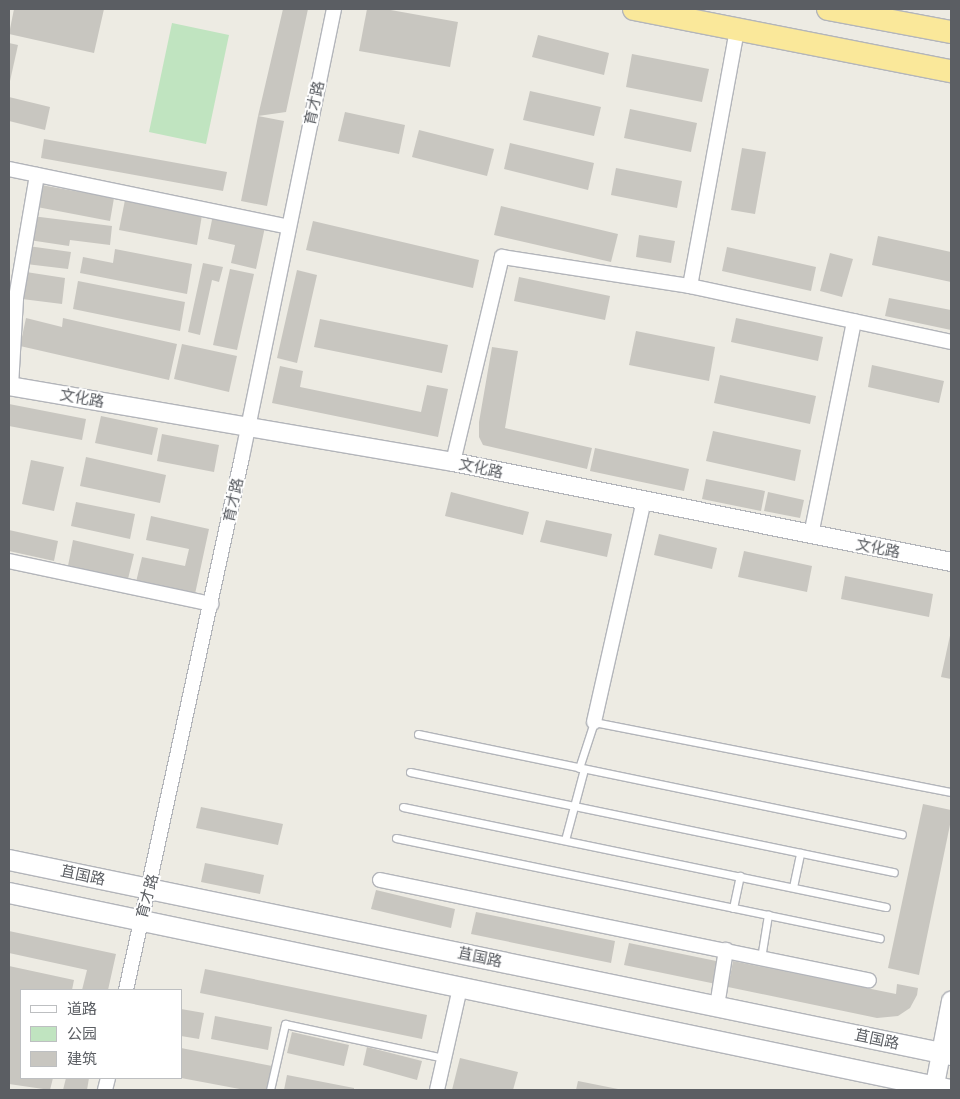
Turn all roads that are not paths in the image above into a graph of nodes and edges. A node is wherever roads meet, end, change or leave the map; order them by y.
1 (334, 9) edge
2 (634, 9) edge
3 (828, 9) edge
4 (737, 30) junction
5 (951, 32) edge
6 (951, 71) edge
7 (9, 169) edge
8 (37, 175) junction
9 (288, 227) junction
10 (690, 286) junction
11 (854, 321) junction
12 (951, 342) edge
13 (10, 386) edge
14 (248, 427) junction
15 (453, 462) junction
16 (644, 501) junction
17 (811, 535) junction
18 (9, 561) edge
19 (951, 562) edge
20 (211, 604) junction
21 (594, 722) junction
22 (418, 734) dead end
23 (582, 768) junction
24 (410, 772) dead end
25 (951, 792) edge
26 (574, 806) junction
27 (403, 807) dead end
28 (902, 834) dead end
29 (396, 838) dead end
30 (565, 840) junction
31 (800, 852) junction
32 (9, 860) edge
33 (894, 872) dead end
34 (740, 876) junction
35 (380, 880) dead end
36 (150, 888) junction
37 (794, 888) junction
38 (9, 894) edge
39 (886, 906) dead end
40 (733, 908) junction
41 (768, 915) junction
42 (140, 921) junction
43 (880, 938) dead end
44 (726, 950) junction
45 (761, 958) junction
46 (869, 980) dead end
47 (460, 988) junction
48 (126, 989) edge
49 (951, 1001) edge
50 (716, 1006) junction
51 (946, 1054) edge
52 (444, 1058) junction
53 (940, 1089) edge
54 (270, 1090) edge
55 (437, 1090) edge

1 - 9 street, 育才路
2 - 4 highway
3 - 5 highway
4 - 6 highway
4 - 10 street
7 - 8 street
8 - 9 street
8 - 13 street
9 - 14 street, 育才路
10 - 11 street
10 - 15 street
11 - 12 street
11 - 17 street
13 - 14 street, 文化路
14 - 15 street, 文化路
14 - 20 street, 育才路
15 - 16 street, 文化路
16 - 17 street, 文化路
16 - 21 street
17 - 19 street, 文化路
18 - 20 street
20 - 36 street, 育才路
21 - 23 lane
21 - 25 lane
22 - 23 lane
23 - 26 lane
23 - 28 lane
24 - 26 lane
26 - 30 lane
26 - 31 lane
27 - 30 lane
29 - 40 lane
30 - 34 lane
31 - 33 lane
31 - 37 lane
32 - 36 main road, 苴国路
34 - 37 lane
34 - 40 lane
35 - 44 street
36 - 42 street, 育才路
36 - 50 main road, 苴国路
37 - 39 lane
38 - 42 main road
40 - 41 lane
41 - 43 lane
41 - 45 lane
42 - 47 main road
42 - 48 street, 育才路
44 - 45 street
44 - 50 street
45 - 46 street
47 - 52 street
47 - 53 main road
49 - 51 street
50 - 51 main road, 苴国路
51 - 53 street
52 - 54 lane
52 - 55 street

